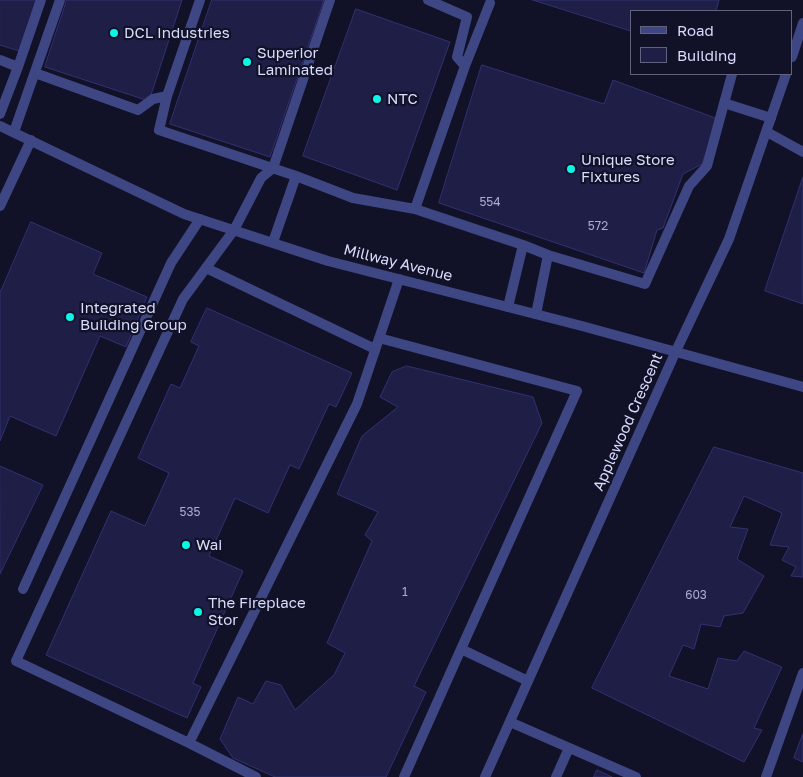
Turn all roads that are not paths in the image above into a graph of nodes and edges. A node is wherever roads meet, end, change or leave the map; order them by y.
1 (41, 0) edge
2 (60, 0) edge
3 (200, 0) edge
4 (330, 0) edge
5 (428, 0) edge
6 (490, 3) dead end
7 (803, 23) edge
8 (793, 55) edge
9 (0, 60) edge
10 (465, 66) junction
11 (18, 67) junction
12 (35, 73) junction
13 (732, 75) edge
14 (786, 75) edge
15 (167, 96) junction
16 (724, 103) junction
17 (0, 114) edge
18 (771, 118) junction
19 (0, 126) edge
20 (14, 132) junction
21 (767, 132) junction
22 (31, 140) junction
23 (803, 152) edge
24 (273, 168) junction
25 (296, 176) junction
26 (1, 200) edge
27 (415, 208) junction
28 (200, 219) junction
29 (234, 230) junction
30 (273, 242) junction
31 (523, 245) junction
32 (548, 255) junction
33 (206, 268) junction
34 (399, 279) junction
35 (508, 307) junction
36 (536, 314) junction
37 (379, 338) junction
38 (375, 349) junction
39 (675, 353) junction
40 (803, 387) edge
41 (23, 589) dead end
42 (461, 649) junction
43 (803, 673) edge
44 (528, 681) junction
45 (510, 722) junction
46 (189, 743) junction
47 (569, 748) junction
48 (256, 777) edge
49 (404, 777) edge
50 (485, 777) edge
51 (556, 777) edge
52 (636, 777) edge
53 (766, 777) edge

1 - 11 street
2 - 12 street
3 - 15 street
4 - 24 street
5 - 10 street
6 - 10 street
7 - 8 street
9 - 11 street
10 - 27 street
11 - 17 street
12 - 15 street
12 - 20 street
13 - 16 street
14 - 18 street, Applewood Crescent
15 - 24 street
16 - 18 street
16 - 32 street
18 - 21 street, Applewood Crescent
19 - 20 street, Millway Avenue
20 - 22 street, Millway Avenue
21 - 23 street
21 - 39 street, Applewood Crescent
22 - 26 street
22 - 28 street, Millway Avenue
24 - 25 street
24 - 29 street
25 - 27 street
25 - 30 street
27 - 31 street
28 - 29 street, Millway Avenue
28 - 41 street
29 - 30 street, Millway Avenue
29 - 33 street
30 - 34 street, Millway Avenue
31 - 32 street
31 - 35 street
32 - 36 street
33 - 38 street
33 - 46 street
34 - 35 street, Millway Avenue
34 - 37 street
35 - 36 street, Millway Avenue
36 - 39 street, Millway Avenue
37 - 38 street
37 - 42 street
38 - 46 street
39 - 40 street, Millway Avenue
39 - 44 street, Applewood Crescent
42 - 44 street
42 - 49 street
43 - 53 street
44 - 45 street, Applewood Crescent
45 - 47 street
45 - 50 street, Applewood Crescent
46 - 48 street
47 - 51 street
47 - 52 street

